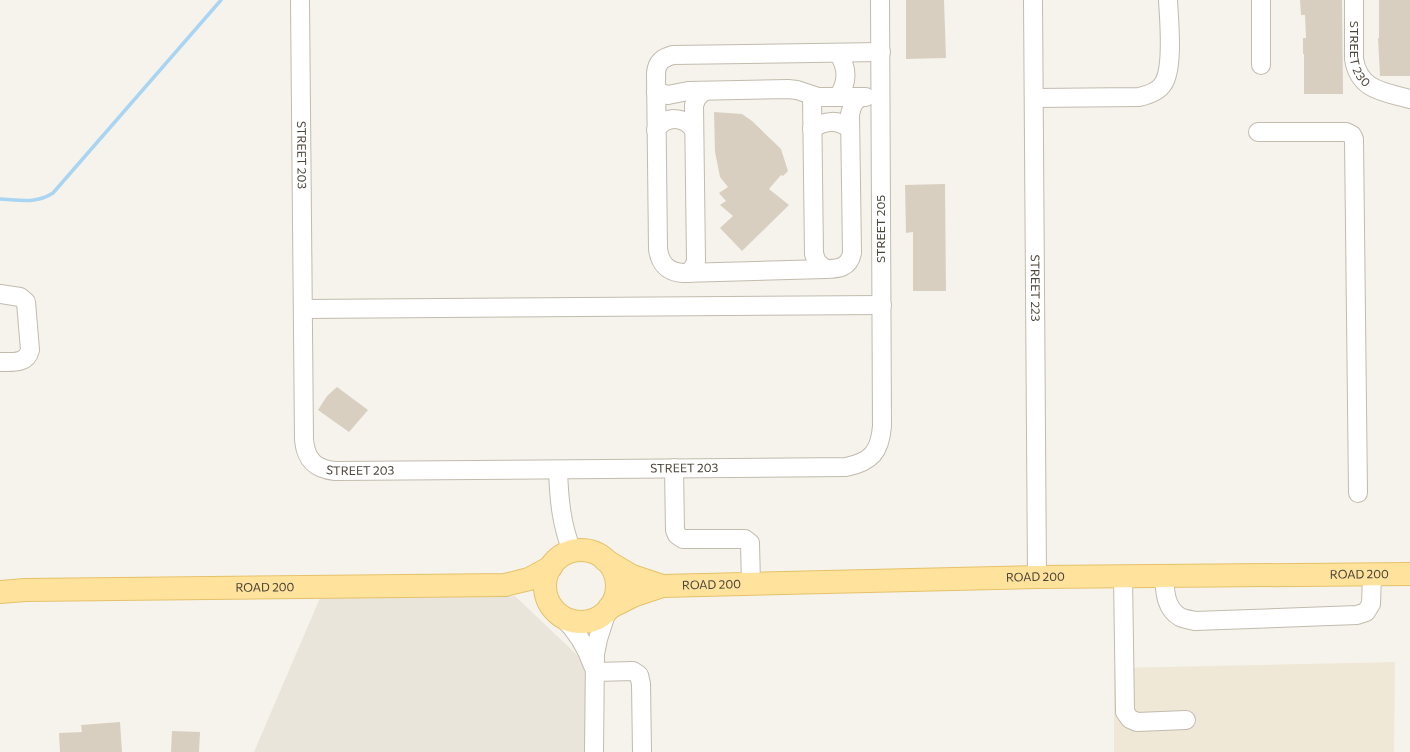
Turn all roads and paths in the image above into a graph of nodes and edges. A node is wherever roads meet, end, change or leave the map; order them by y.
1 (300, 0) edge
2 (880, 0) edge
3 (1034, 0) edge
4 (1168, 0) edge
5 (1261, 0) edge
6 (1354, 0) edge
7 (881, 52) junction
8 (838, 53) junction
9 (1261, 65) dead end
10 (704, 91) junction
11 (656, 92) junction
12 (812, 96) junction
13 (838, 97) junction
14 (860, 97) junction
15 (881, 97) junction
16 (1034, 98) junction
17 (1410, 99) edge
18 (812, 129) junction
19 (850, 129) junction
20 (656, 130) junction
21 (694, 130) junction
22 (1258, 132) dead end
23 (825, 269) junction
24 (689, 273) junction
25 (0, 294) edge
26 (882, 305) junction
27 (303, 310) junction
28 (0, 362) edge
29 (873, 456) joint
30 (674, 468) junction
31 (558, 470) junction
32 (1358, 493) dead end
33 (572, 551) junction
34 (605, 560) junction
35 (551, 567) junction
36 (1410, 574) edge
37 (1372, 575) junction
38 (1123, 576) junction
39 (1164, 576) junction
40 (1037, 577) junction
41 (0, 578) edge
42 (505, 584) junction
43 (751, 584) junction
44 (662, 586) junction
45 (25, 590) junction
46 (0, 592) edge
47 (608, 609) junction
48 (557, 612) junction
49 (594, 670) junction
50 (1186, 720) dead end
51 (594, 752) edge
52 (642, 752) edge

1 - 27 street, STREET 203
2 - 7 street, STREET 205
3 - 16 street, STREET 223
4 - 16 street
5 - 9 street
6 - 17 street, STREET 230
7 - 8 street
7 - 15 street, STREET 205
8 - 11 street
8 - 13 street
10 - 11 street
10 - 12 street
10 - 21 street
11 - 20 street
12 - 13 street
12 - 18 street
13 - 14 street
14 - 15 street
14 - 19 street
15 - 26 street, STREET 205
16 - 40 street, STREET 223
18 - 19 street
18 - 23 street
19 - 23 street
20 - 21 street
20 - 24 street
21 - 24 street
22 - 32 street
23 - 24 street
25 - 28 street
26 - 27 street
26 - 29 street, STREET 205
27 - 31 street, STREET 203
29 - 30 street, STREET 203
30 - 31 street, STREET 203
30 - 43 street
31 - 33 street
33 - 34 main road
33 - 35 main road
34 - 44 main road, ROAD 200
34 - 47 main road
35 - 42 main road, ROAD 200
35 - 48 main road
36 - 37 main road, ROAD 200
37 - 39 main road, ROAD 200
37 - 39 street
38 - 39 main road, ROAD 200
38 - 40 main road, ROAD 200
38 - 50 street
40 - 43 main road, ROAD 200
41 - 45 main road, ROAD 200
42 - 45 main road, ROAD 200
42 - 48 main road, ROAD 200
43 - 44 main road, ROAD 200
44 - 47 main road, ROAD 200
45 - 46 main road, ROAD 200
47 - 48 main road
47 - 49 street
48 - 49 street
49 - 51 street
49 - 52 street

